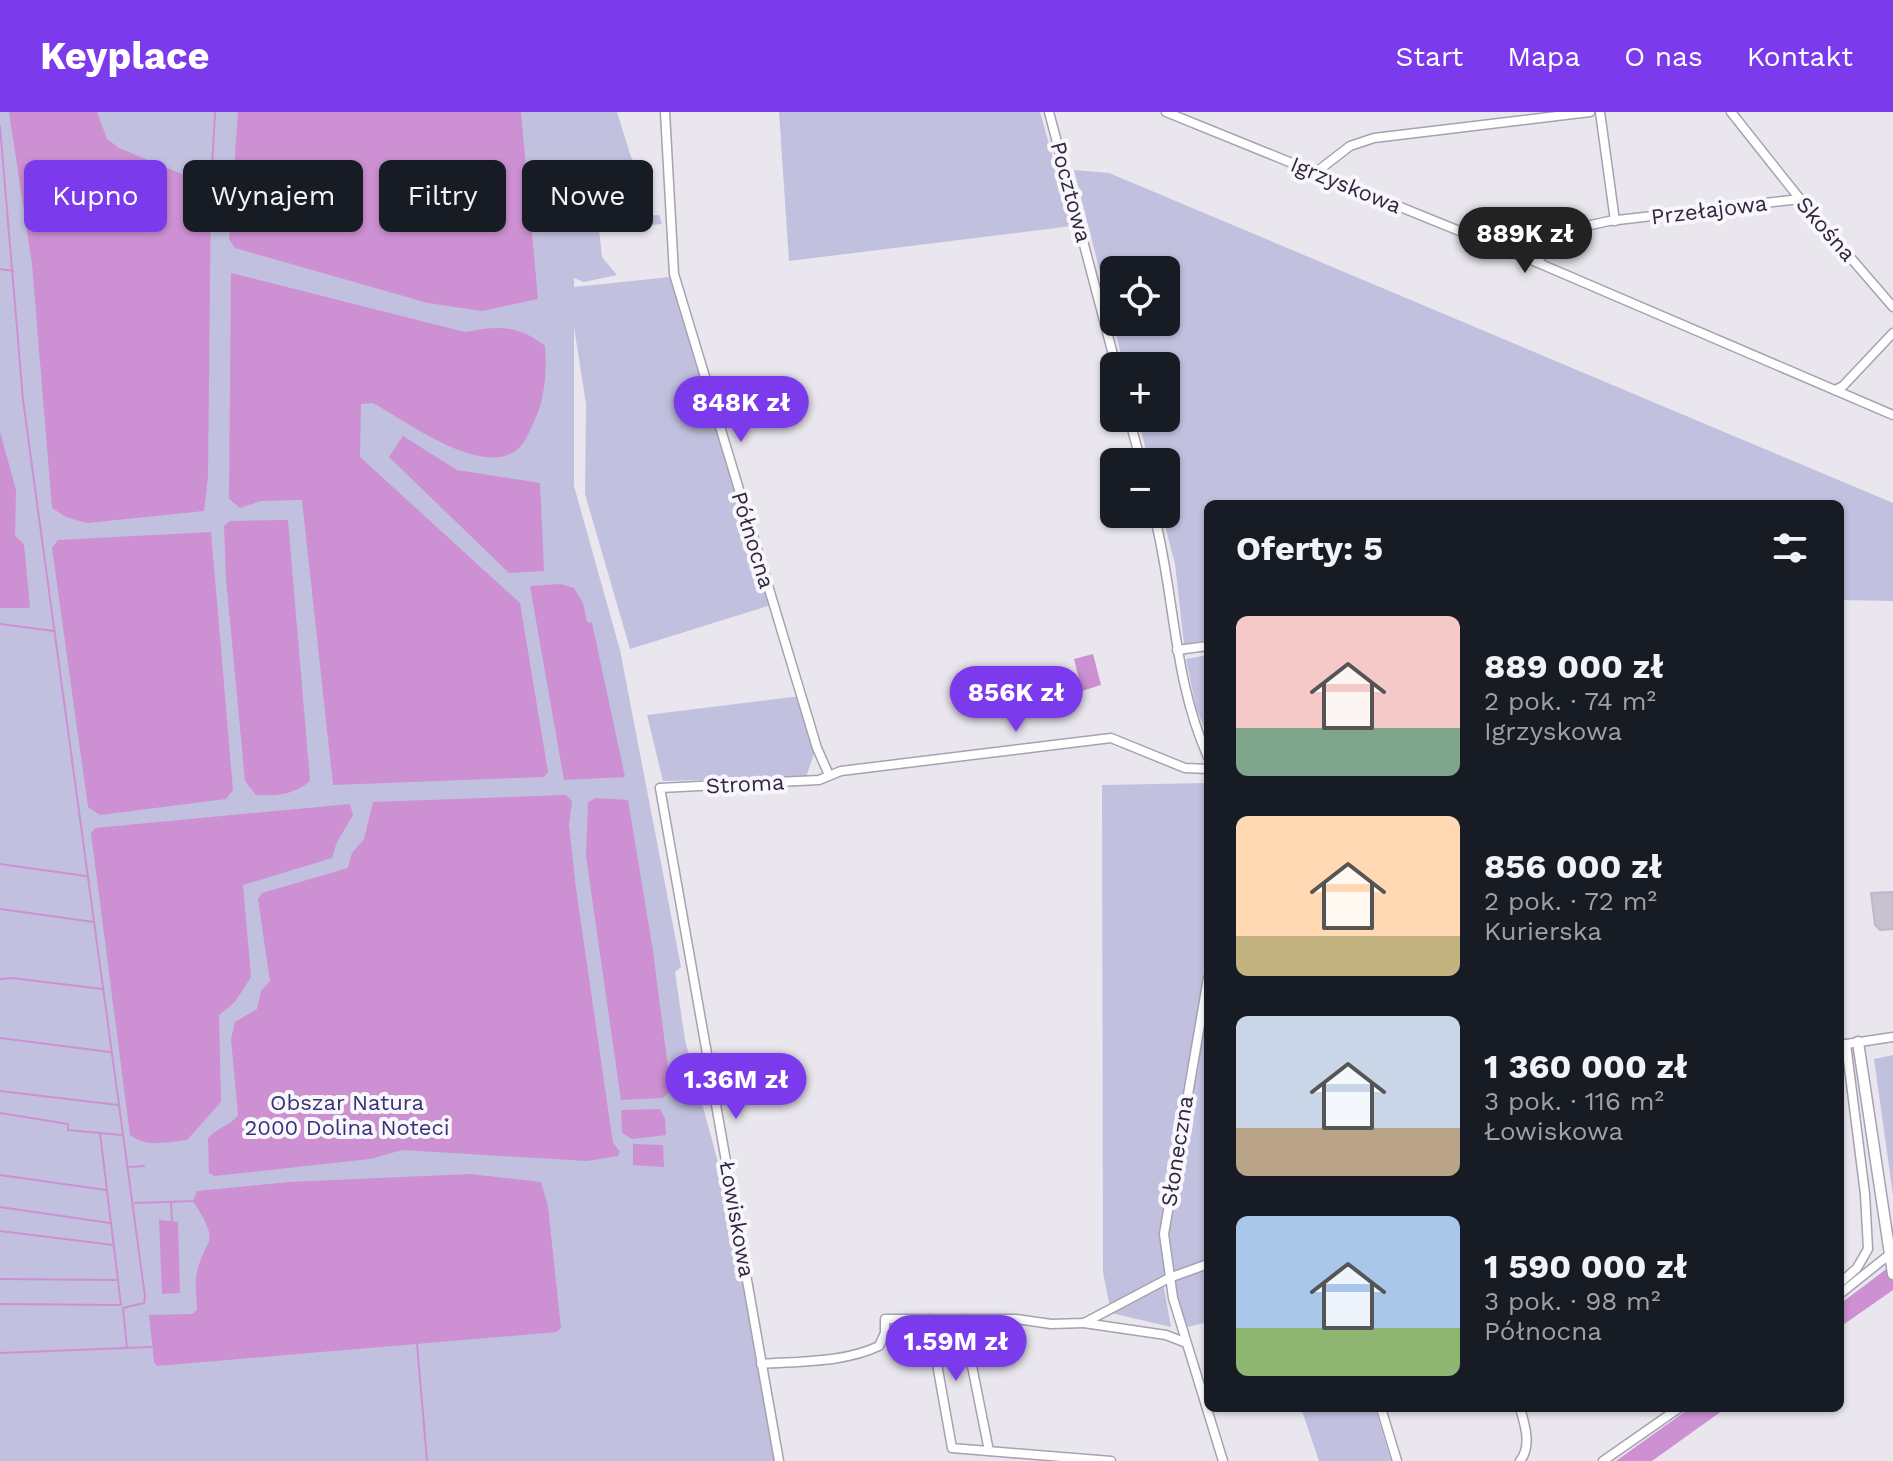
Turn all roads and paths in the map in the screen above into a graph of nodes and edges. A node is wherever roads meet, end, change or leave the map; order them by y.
1 (665, 112) edge
2 (1049, 112) edge
3 (1166, 112) edge
4 (1590, 112) edge
5 (1600, 112) edge
6 (1731, 112) edge
7 (1315, 173) junction
8 (1800, 199) junction
9 (1615, 221) junction
10 (1536, 262) junction
11 (1893, 307) edge
12 (1893, 333) edge
13 (1112, 352) edge
14 (1835, 390) junction
15 (1893, 415) edge
16 (1157, 528) edge
17 (1204, 647) edge
18 (1177, 650) junction
19 (1204, 746) edge
20 (1204, 769) edge
21 (829, 775) junction
22 (660, 788) joint
23 (1204, 1000) edge
24 (1893, 1037) edge
25 (1848, 1044) edge
26 (1890, 1258) junction
27 (1204, 1265) edge
28 (1893, 1274) edge
29 (1169, 1278) junction
30 (1844, 1279) edge
31 (1844, 1291) edge
32 (929, 1319) junction
33 (966, 1319) junction
34 (1084, 1323) junction
35 (1184, 1342) junction
36 (761, 1364) junction
37 (1204, 1403) edge
38 (1207, 1412) edge
39 (1382, 1412) edge
40 (1521, 1412) edge
41 (1673, 1412) edge
42 (989, 1451) junction
43 (779, 1461) edge
44 (1111, 1461) edge
45 (1223, 1461) edge
46 (1397, 1461) edge
47 (1520, 1461) edge
48 (1603, 1461) edge

1 - 21 street, Północna
2 - 13 street, Pocztowa
3 - 7 street, Igrzyskowa
4 - 7 street
5 - 9 street
6 - 8 street, Skośna
7 - 10 street, Igrzyskowa
8 - 9 street, Przełajowa
8 - 11 street, Skośna
9 - 10 street, Przełajowa
10 - 14 street, Igrzyskowa
12 - 14 street
14 - 15 street, Igrzyskowa
16 - 18 street
17 - 18 street
18 - 19 street
20 - 21 street, Stroma
21 - 22 street, Stroma
22 - 36 street, Łowiskowa
23 - 29 street, Słoneczna
24 - 25 street
25 - 26 street
25 - 30 street
26 - 28 street
26 - 31 street
27 - 29 street
29 - 34 street
29 - 35 street, Słoneczna
32 - 33 street
32 - 36 street
32 - 42 street
33 - 34 street
33 - 42 street
34 - 35 street
35 - 37 street, Słoneczna
36 - 43 street, Łowiskowa
38 - 45 street, Słoneczna
39 - 46 street
40 - 47 street
41 - 48 street
42 - 44 street

